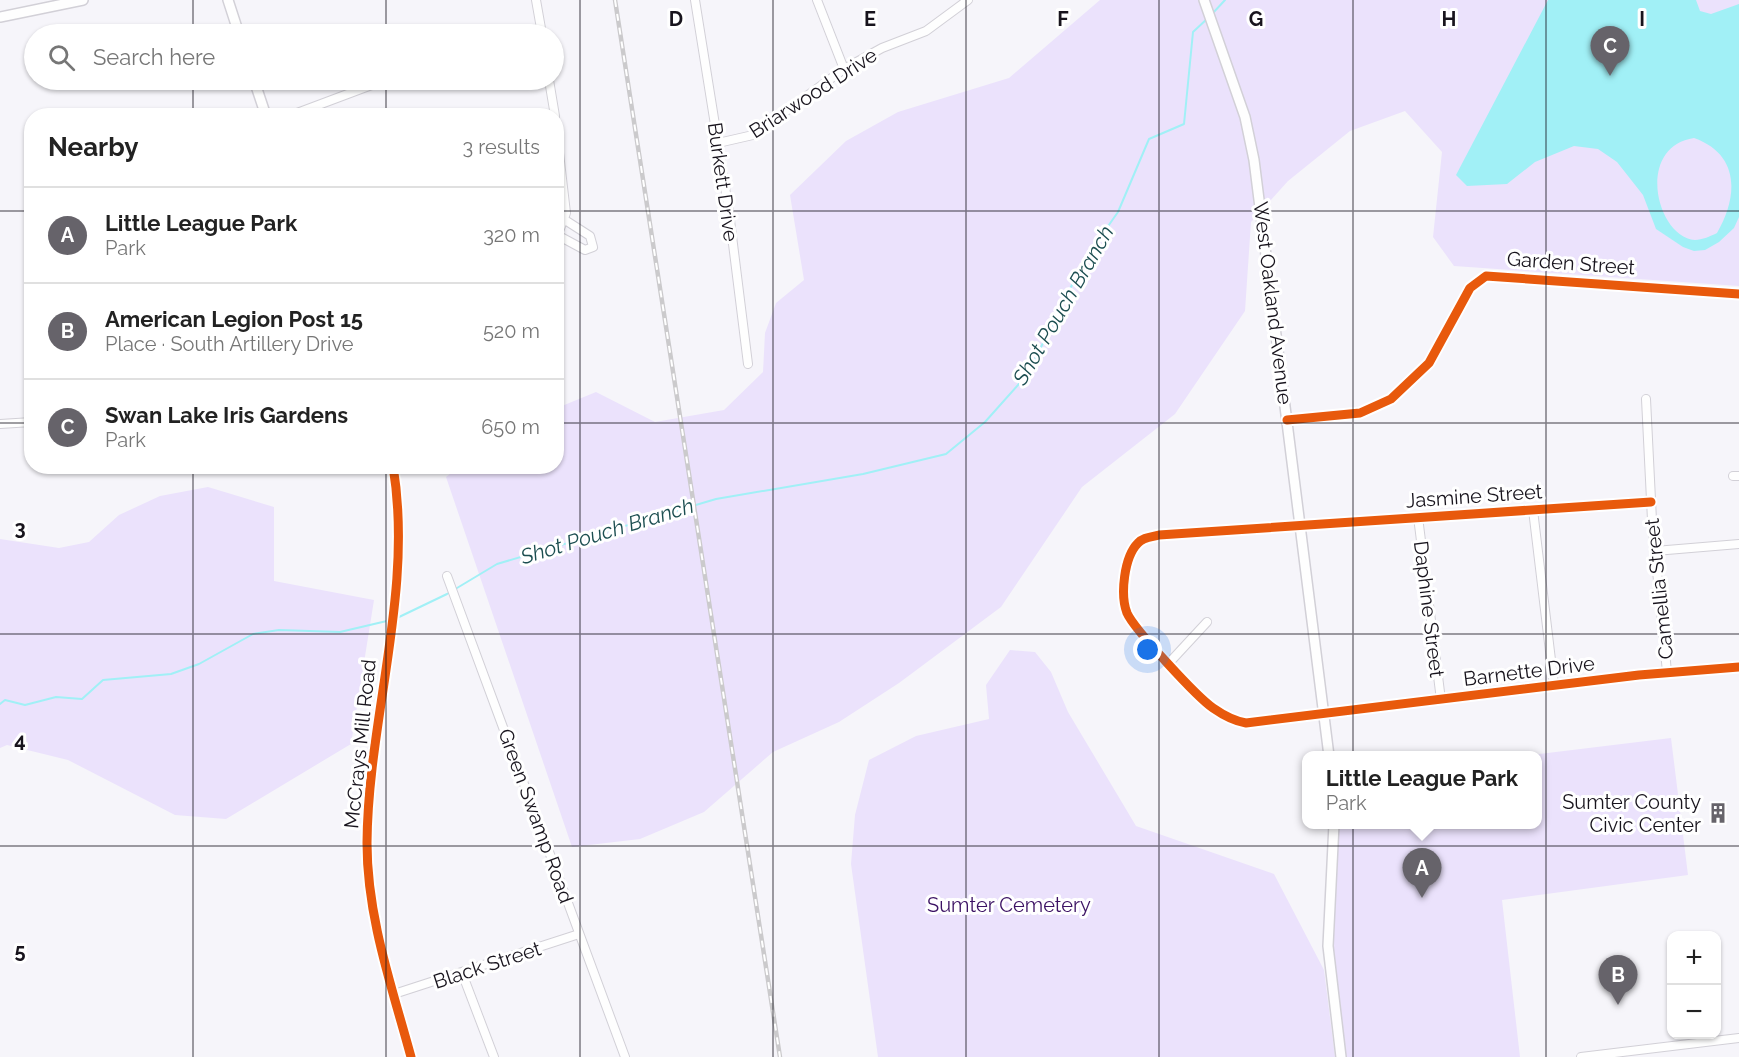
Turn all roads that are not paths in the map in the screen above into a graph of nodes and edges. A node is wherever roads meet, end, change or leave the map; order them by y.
1 (83, 0) edge
2 (228, 0) edge
3 (536, 0) edge
4 (695, 0) edge
5 (817, 0) edge
6 (968, 0) edge
7 (1205, 2) edge
8 (0, 17) edge
9 (236, 24) edge
10 (540, 24) edge
11 (844, 69) junction
12 (257, 90) edge
13 (358, 90) edge
14 (551, 90) edge
15 (263, 108) edge
16 (310, 108) edge
17 (554, 108) edge
18 (718, 143) junction
19 (564, 185) edge
20 (565, 220) joint
21 (564, 241) edge
22 (1739, 294) edge
23 (748, 364) dead end
24 (1646, 399) dead end
25 (1287, 420) junction
26 (24, 422) edge
27 (0, 424) edge
28 (394, 474) edge
29 (1651, 502) junction
30 (1533, 510) junction
31 (1418, 517) junction
32 (1301, 527) junction
33 (1739, 544) edge
34 (1655, 551) junction
35 (447, 576) dead end
36 (1207, 622) dead end
37 (1169, 663) junction
38 (1739, 667) edge
39 (1667, 672) junction
40 (1554, 686) junction
41 (1441, 700) junction
42 (1324, 715) junction
43 (1328, 751) edge
44 (1334, 829) edge
45 (579, 934) junction
46 (462, 973) junction
47 (394, 994) junction
48 (1739, 1038) edge
49 (411, 1057) edge
50 (494, 1057) edge
51 (625, 1057) edge
52 (1341, 1057) edge
53 (1581, 1057) edge

1 - 8 street
2 - 9 street
3 - 10 street
4 - 18 street, Burkett Drive
5 - 11 street
6 - 11 street, Briarwood Drive
7 - 25 street, West Oakland Avenue
11 - 18 street, Briarwood Drive
12 - 15 street
13 - 16 street
14 - 17 street
18 - 23 street, Burkett Drive
19 - 20 street
20 - 21 street
22 - 25 street, Garden Street
24 - 29 street, Camellia Street
25 - 32 street, West Oakland Avenue
26 - 27 street
28 - 47 street, McCrays Mill Road
29 - 30 street, Jasmine Street
29 - 34 street, Camellia Street
30 - 31 street, Jasmine Street
30 - 40 street
31 - 32 street, Jasmine Street
31 - 41 street, Daphine Street
32 - 37 street, Jasmine Street
32 - 42 street, West Oakland Avenue
33 - 34 street
34 - 39 street, Camellia Street
35 - 45 street, Green Swamp Road
36 - 37 street
37 - 42 street, Barnette Drive
38 - 39 street, Barnette Drive
39 - 40 street, Barnette Drive
40 - 41 street, Barnette Drive
41 - 42 street, Barnette Drive
42 - 43 street, West Oakland Avenue
44 - 52 street
45 - 46 street, Black Street
45 - 51 street, Green Swamp Road
46 - 47 street, Black Street
46 - 50 street
47 - 49 street, McCrays Mill Road
48 - 53 street

